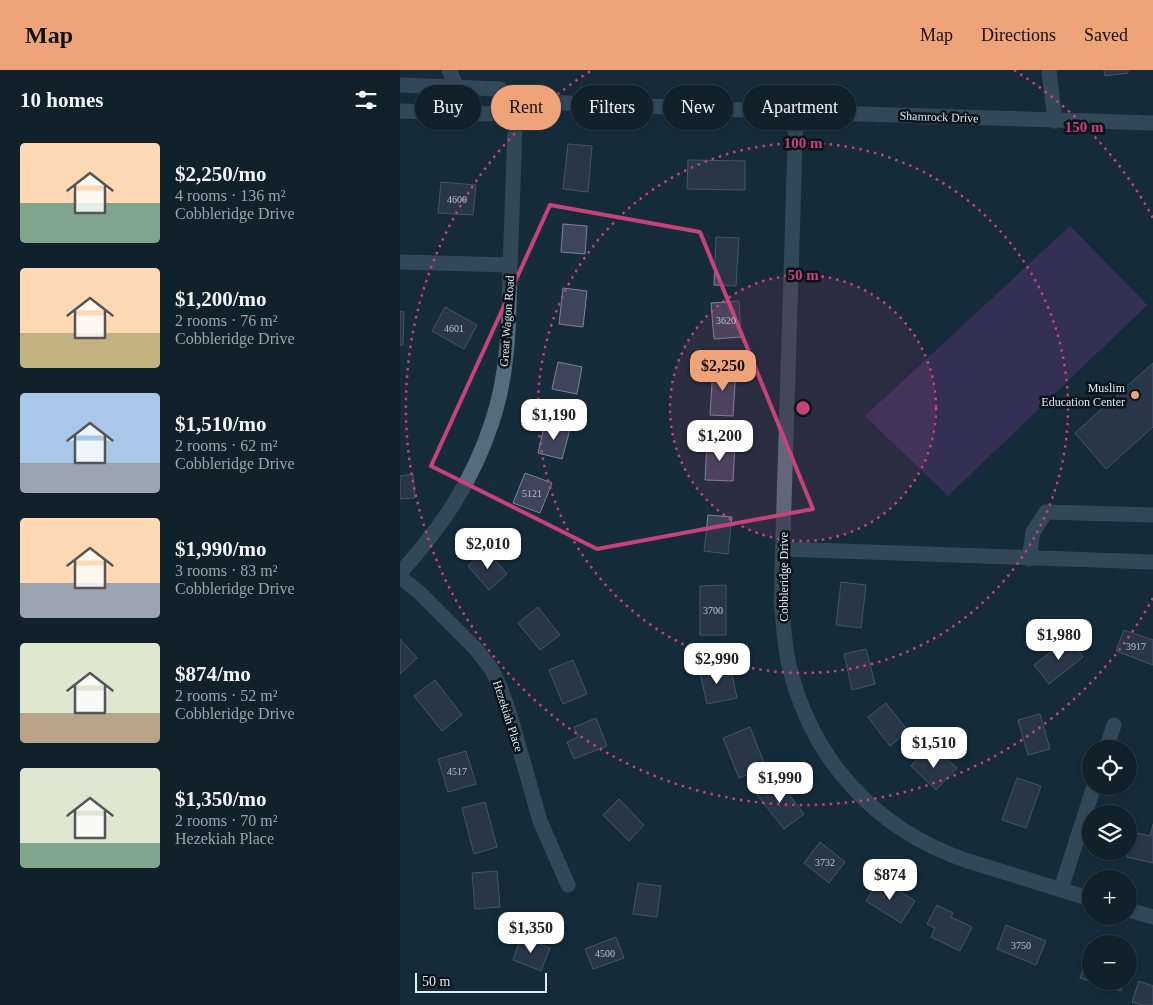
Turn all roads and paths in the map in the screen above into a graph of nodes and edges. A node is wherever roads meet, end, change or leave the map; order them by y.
1 (449, 70) edge
2 (1049, 70) edge
3 (400, 85) edge
4 (456, 85) edge
5 (415, 86) edge
6 (561, 103) edge
7 (743, 110) edge
8 (400, 111) edge
9 (491, 114) edge
10 (856, 114) edge
11 (1055, 121) junction
12 (1153, 123) edge
13 (515, 130) edge
14 (795, 130) edge
15 (400, 262) edge
16 (510, 265) junction
17 (1153, 515) edge
18 (783, 549) junction
19 (1029, 559) junction
20 (1153, 562) edge
21 (400, 573) edge
22 (400, 577) edge
23 (1114, 725) dead end
24 (1109, 740) edge
25 (1091, 795) edge
26 (568, 885) dead end
27 (1061, 889) junction
28 (1082, 896) edge
29 (1137, 912) edge
30 (1153, 917) edge

1 - 4 street
2 - 11 street
3 - 5 street, Shamrock Drive
6 - 7 street, Shamrock Drive
8 - 9 street, Shamrock Drive
10 - 11 street, Shamrock Drive
11 - 12 street, Shamrock Drive
13 - 16 street, Great Wagon Road
14 - 18 street, Cobbleridge Drive
15 - 16 street
16 - 21 street, Great Wagon Road
17 - 19 street
18 - 19 street
18 - 27 street, Cobbleridge Drive
19 - 20 street
22 - 26 street, Hezekiah Place
23 - 24 street
25 - 27 street
27 - 28 street, Cobbleridge Drive
29 - 30 street

